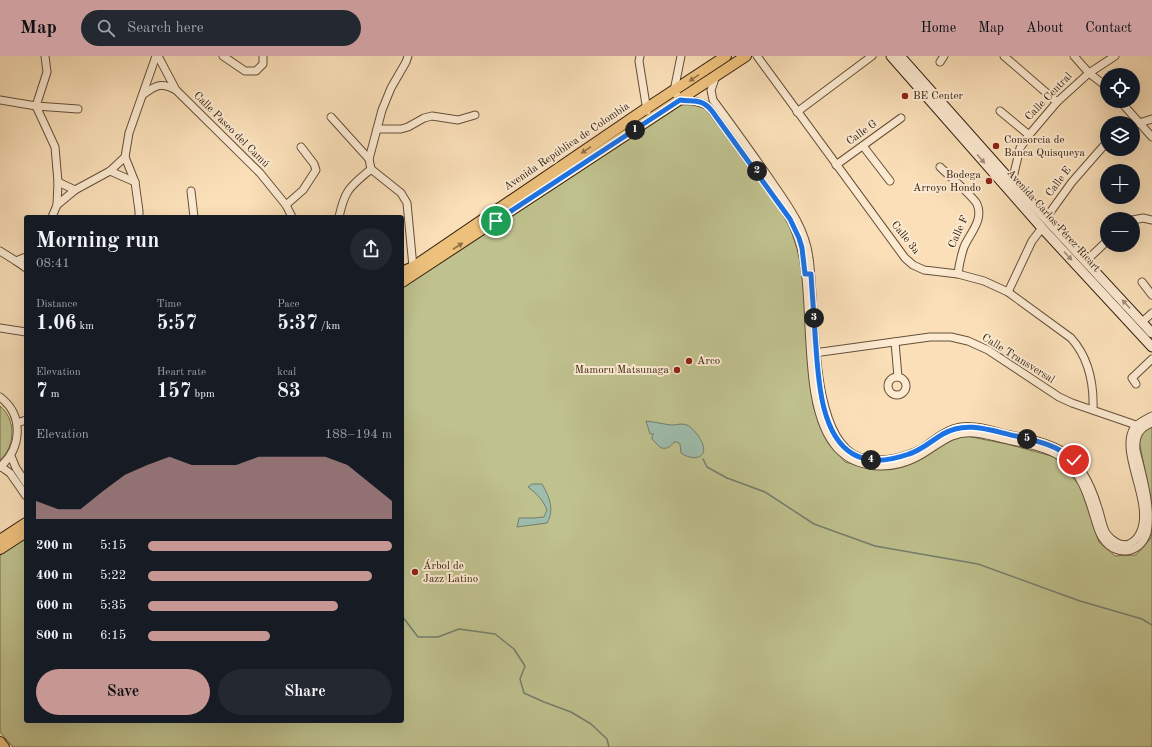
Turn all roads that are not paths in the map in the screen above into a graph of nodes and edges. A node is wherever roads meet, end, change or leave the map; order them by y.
1 (45, 56) edge
2 (158, 56) edge
3 (223, 56) edge
4 (263, 56) edge
5 (408, 56) edge
6 (681, 56) edge
7 (746, 56) edge
8 (757, 56) edge
9 (872, 56) edge
10 (891, 56) edge
11 (900, 56) edge
12 (1004, 56) edge
13 (1074, 56) edge
14 (1115, 56) edge
15 (639, 58) edge
16 (722, 59) edge
17 (720, 73) junction
18 (1089, 73) junction
19 (1100, 82) edge
20 (176, 90) junction
21 (674, 91) junction
22 (144, 94) junction
23 (0, 100) edge
24 (680, 100) junction
25 (1057, 102) junction
26 (36, 106) junction
27 (647, 108) junction
28 (78, 109) dead end
29 (1000, 111) dead end
30 (797, 112) junction
31 (475, 115) dead end
32 (331, 116) dead end
33 (901, 118) dead end
34 (1152, 118) edge
35 (648, 121) junction
36 (1140, 122) edge
37 (1140, 126) edge
38 (377, 130) junction
39 (1029, 135) junction
40 (1152, 137) edge
41 (863, 146) junction
42 (301, 147) dead end
43 (1100, 150) edge
44 (125, 157) junction
45 (750, 157) junction
46 (369, 159) junction
47 (836, 165) junction
48 (940, 166) dead end
49 (371, 169) junction
50 (110, 171) junction
51 (890, 181) dead end
52 (58, 182) junction
53 (134, 182) junction
54 (1009, 184) junction
55 (74, 190) junction
56 (192, 191) dead end
57 (57, 205) junction
58 (286, 205) junction
59 (139, 214) edge
60 (53, 215) edge
61 (194, 215) edge
62 (291, 215) edge
63 (340, 215) edge
64 (1046, 218) junction
65 (1140, 219) edge
66 (1152, 220) edge
67 (1042, 228) junction
68 (1100, 248) edge
69 (0, 251) edge
70 (24, 258) edge
71 (1086, 261) junction
72 (16, 262) junction
73 (24, 267) edge
74 (413, 267) junction
75 (404, 271) edge
76 (958, 274) junction
77 (404, 281) edge
78 (1142, 282) dead end
79 (1008, 292) junction
80 (1152, 295) edge
81 (1152, 313) edge
82 (1142, 322) junction
83 (0, 328) edge
84 (24, 332) edge
85 (1152, 333) edge
86 (895, 342) junction
87 (1152, 347) edge
88 (814, 353) junction
89 (1152, 359) edge
90 (898, 377) dead end
91 (1136, 384) dead end
92 (0, 397) edge
93 (1093, 410) junction
94 (1152, 416) edge
95 (24, 421) edge
96 (17, 423) junction
97 (1152, 423) edge
98 (1136, 425) junction
99 (1133, 440) junction
100 (11, 456) junction
101 (0, 466) edge
102 (24, 480) edge
103 (24, 493) edge
104 (24, 524) edge
105 (24, 533) edge
106 (0, 540) edge
107 (0, 549) edge
108 (0, 742) edge
109 (4, 747) edge

1 - 26 street
2 - 20 street, Calle Paseo del Camú
2 - 22 street
3 - 4 street
5 - 38 street
6 - 21 street
7 - 17 main road, Avenida República de Colombia
8 - 30 street, Calle 3a
9 - 30 street
10 -> 54 main road, Avenida Carlos Pérez Ricart
11 - 54 main road, Avenida Carlos Pérez Ricart
12 - 25 street
13 - 18 street
14 - 18 street, Calle Central
15 - 27 street
16 - 17 street
16 -> 21 main road, Avenida República de Colombia
17 - 24 main road, Avenida República de Colombia
17 - 45 street
18 - 19 street
18 - 25 street, Calle Central
20 - 22 street
20 - 58 street, Calle Paseo del Camú
21 - 24 street
21 - 27 main road, Avenida República de Colombia
22 - 44 street
23 - 26 street
24 - 35 main road, Avenida República de Colombia
24 - 45 street
25 - 39 street, Calle Central
26 - 28 street
26 - 52 street
27 - 35 street
27 -> 74 main road, Avenida República de Colombia
29 - 39 street
30 - 47 street, Calle 3a
31 - 38 street
32 - 46 street
33 - 41 street, Calle G
34 - 36 street
77 -> 35 main road, Avenida República de Colombia
37 - 40 street
38 - 46 street
39 - 54 street, Calle Central
41 - 47 street, Calle G
41 - 51 street
42 - 58 street
43 - 64 street, Calle E
44 - 50 street
44 - 53 street
45 - 88 street
46 - 49 street
47 - 76 street, Calle 3a
48 - 76 street, Calle F
49 - 63 street
49 - 74 street
50 - 53 street
50 - 55 street
52 - 55 street
52 - 57 street
53 - 59 street
54 - 64 main road, Avenida Carlos Pérez Ricart
54 - 67 main road, Avenida Carlos Pérez Ricart
55 - 57 street
56 - 61 street
57 - 60 street
58 - 62 street, Calle Paseo del Camú
64 - 71 main road, Avenida Carlos Pérez Ricart
65 - 66 street
67 - 79 street
67 -> 87 main road, Avenida Carlos Pérez Ricart
68 - 71 street
69 - 72 street
70 - 72 street
82 -> 71 main road, Avenida Carlos Pérez Ricart
72 - 73 street
74 - 75 main road, Avenida República de Colombia
76 - 79 street, Calle 3a
78 - 80 street
79 - 93 street, Calle 3a
81 - 82 street
82 - 85 main road, Avenida Carlos Pérez Ricart
83 - 84 street
86 - 88 street, Calle Transversal
86 - 90 street
86 - 93 street, Calle Transversal
88 - 99 street
89 - 91 street
92 - 96 street
93 - 98 street, Calle Transversal
94 - 98 street
95 - 96 street
96 - 100 street
97 - 99 street
98 - 99 street
100 - 101 street
100 - 102 street
101 - 103 street
104 - 106 main road
105 - 107 main road
108 - 109 main road

